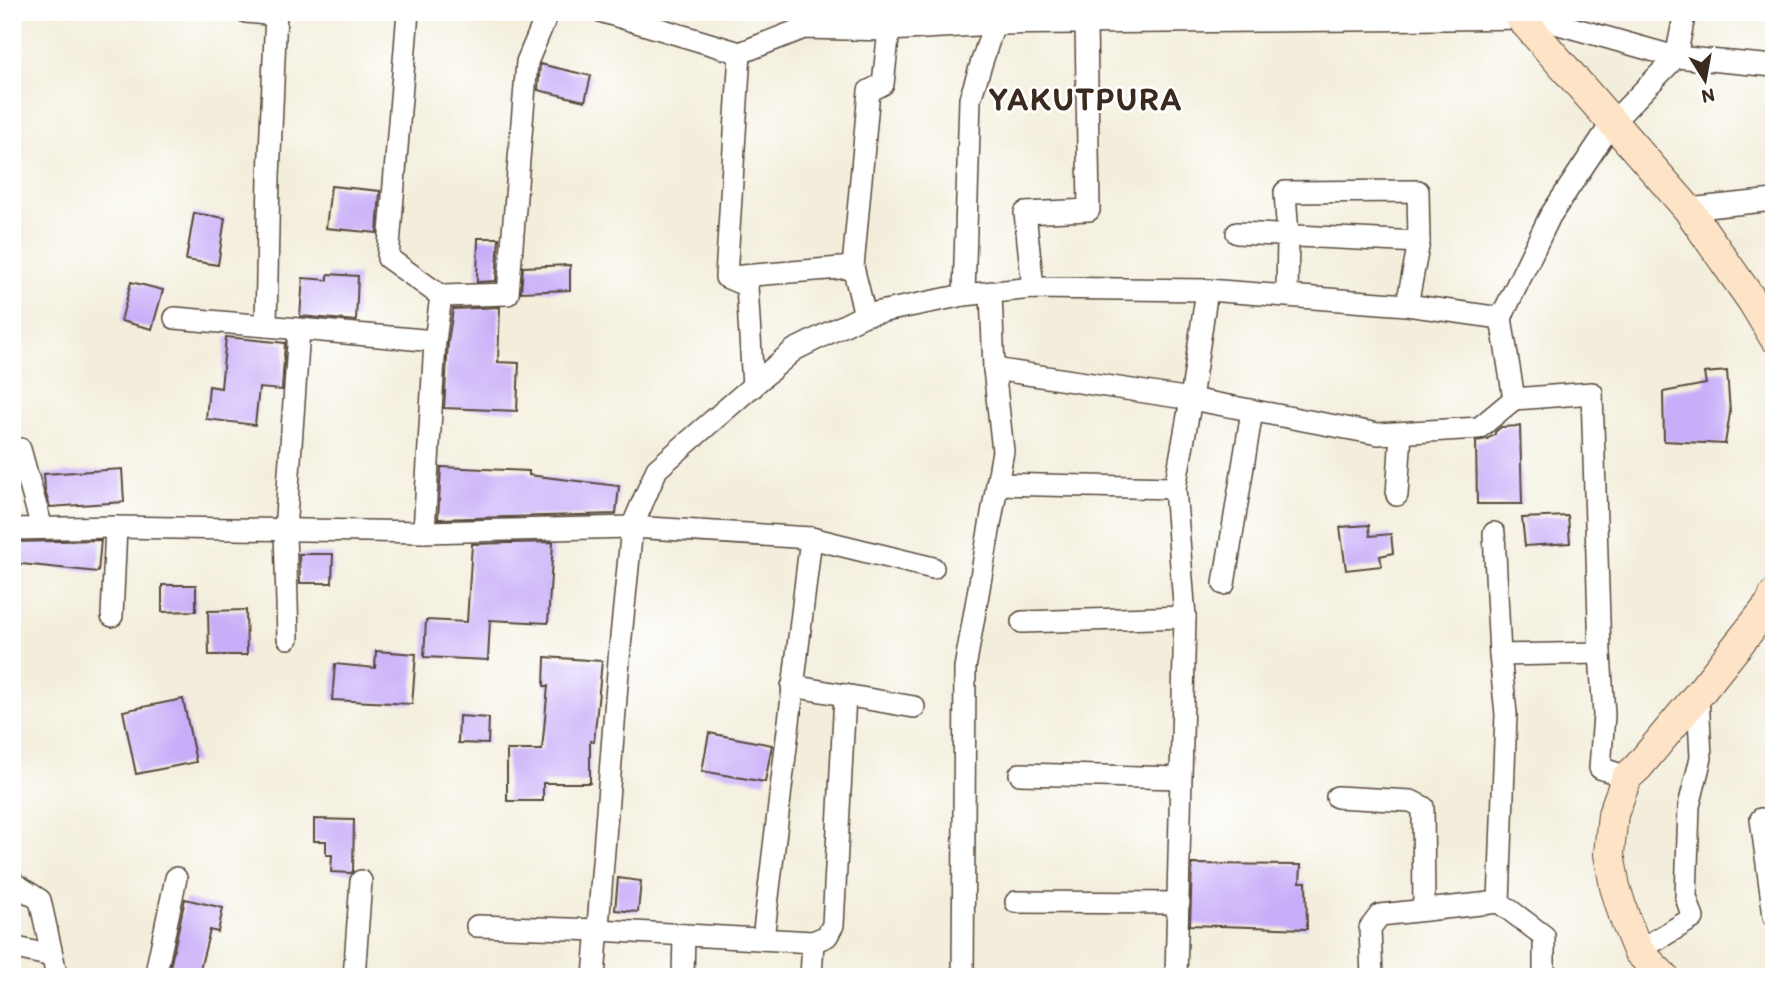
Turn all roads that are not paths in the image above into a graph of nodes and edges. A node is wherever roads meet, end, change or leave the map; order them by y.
1 (246, 12) edge
2 (408, 12) edge
3 (548, 12) edge
4 (603, 12) edge
5 (1685, 12) edge
6 (276, 14) edge
7 (1521, 18) junction
8 (940, 19) edge
9 (805, 20) edge
10 (1086, 23) junction
11 (994, 24) junction
12 (890, 30) junction
13 (740, 52) junction
14 (1676, 57) junction
15 (1774, 66) edge
16 (1612, 123) junction
17 (1774, 200) edge
18 (1688, 209) junction
19 (1237, 233) dead end
20 (1288, 236) junction
21 (1419, 242) junction
22 (853, 267) junction
23 (726, 277) junction
24 (1032, 288) junction
25 (1207, 290) junction
26 (991, 293) junction
27 (964, 295) junction
28 (1287, 295) junction
29 (441, 296) junction
30 (1407, 305) junction
31 (865, 315) junction
32 (174, 318) dead end
33 (1501, 318) junction
34 (266, 326) junction
35 (299, 330) junction
36 (1774, 337) edge
37 (435, 341) junction
38 (994, 369) junction
39 (752, 387) junction
40 (1514, 398) junction
41 (1191, 399) junction
42 (1252, 411) junction
43 (1401, 433) junction
44 (12, 447) edge
45 (997, 484) junction
46 (1175, 488) junction
47 (1397, 495) dead end
48 (116, 527) junction
49 (632, 527) junction
50 (42, 528) junction
51 (12, 529) edge
52 (285, 531) junction
53 (424, 532) junction
54 (1494, 533) dead end
55 (811, 538) junction
56 (933, 568) dead end
57 (1224, 584) dead end
58 (1774, 596) edge
59 (112, 616) dead end
60 (1185, 617) junction
61 (1021, 622) dead end
62 (288, 638) dead end
63 (1600, 653) junction
64 (1500, 655) junction
65 (792, 686) junction
66 (845, 695) junction
67 (1698, 695) junction
68 (914, 707) dead end
69 (1020, 774) dead end
70 (1627, 777) junction
71 (1180, 778) junction
72 (1336, 797) dead end
73 (1761, 819) dead end
74 (176, 878) dead end
75 (361, 881) dead end
76 (12, 882) edge
77 (1016, 902) dead end
78 (1499, 902) junction
79 (1179, 904) junction
80 (1424, 910) junction
81 (1774, 916) edge
82 (477, 926) dead end
83 (598, 930) junction
84 (684, 935) junction
85 (763, 939) junction
86 (813, 942) junction
87 (12, 947) edge
88 (1638, 951) junction
89 (55, 966) edge
90 (155, 977) edge
91 (354, 977) edge
92 (594, 977) edge
93 (683, 977) edge
94 (811, 977) edge
95 (963, 977) edge
96 (1176, 977) edge
97 (1372, 977) edge
98 (1544, 977) edge
99 (1664, 977) edge

1 - 6 street
2 - 29 street
3 - 29 street
4 - 13 street
5 - 14 street
6 - 34 street
7 - 10 street
7 - 14 street
7 - 16 street
8 - 11 street
8 - 12 street
9 - 12 street
9 - 13 street
10 - 11 street
10 - 24 street
11 - 27 street
12 - 22 street
13 - 23 street
14 - 15 street
14 - 16 street
16 - 18 street
16 - 33 street
17 - 18 street
18 - 36 street
19 - 20 street
20 - 21 street
20 - 21 street
20 - 28 street
21 - 30 street
22 - 23 street
22 - 31 street
23 - 39 street
24 - 25 street
24 - 26 street
25 - 28 street
25 - 41 street
26 - 27 street
26 - 38 street
27 - 31 street
28 - 30 street
29 - 37 street
30 - 33 street
31 - 39 street
32 - 34 street
33 - 40 street
34 - 35 street
35 - 37 street
35 - 52 street
37 - 53 street
38 - 41 street
38 - 45 street
39 - 49 street
40 - 43 street
40 - 63 street
41 - 42 street
41 - 46 street
42 - 43 street
42 - 57 street
43 - 47 street
44 - 50 street
45 - 46 street
45 - 95 street
46 - 60 street
48 - 50 street
48 - 52 street
48 - 59 street
49 - 53 street
49 - 55 street
49 - 83 street
50 - 51 street
52 - 53 street
52 - 62 street
54 - 64 street
55 - 56 street
55 - 65 street
58 - 67 street
60 - 61 street
60 - 71 street
63 - 64 street
63 - 70 street
64 - 78 street
65 - 66 street
65 - 85 street
66 - 68 street
66 - 86 street
67 - 70 street
67 - 88 street
69 - 71 street
70 - 88 street
71 - 79 street
72 - 80 street
73 - 81 street
74 - 90 street
75 - 91 street
76 - 89 street
77 - 79 street
78 - 80 street
78 - 98 street
79 - 96 street
80 - 97 street
82 - 83 street
83 - 84 street
83 - 92 street
84 - 85 street
84 - 93 street
85 - 86 street
86 - 94 street
87 - 89 street
88 - 99 street

